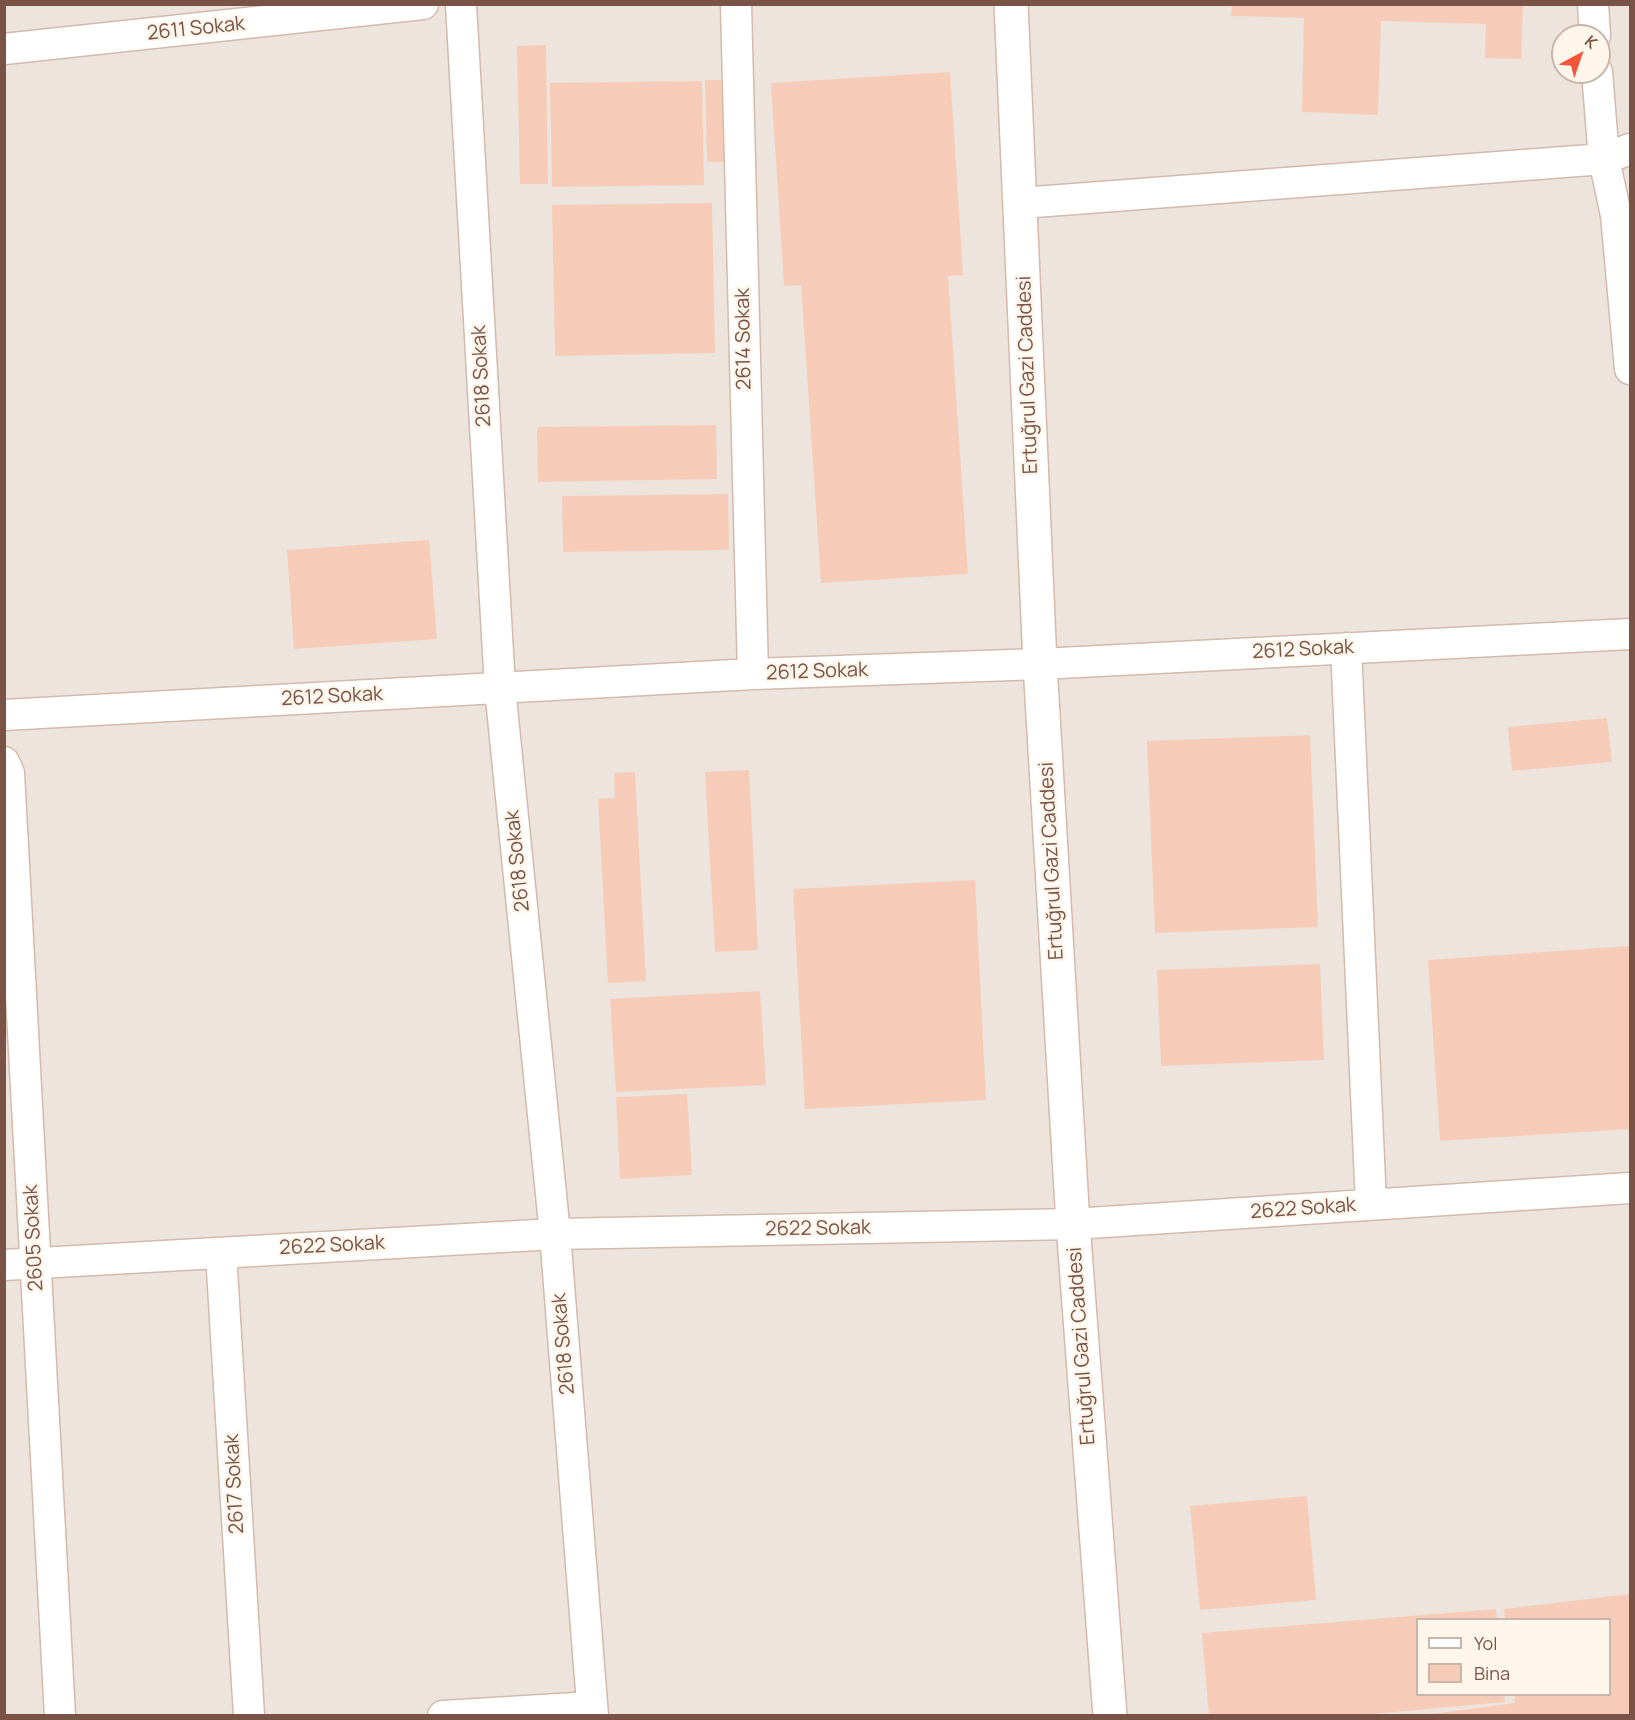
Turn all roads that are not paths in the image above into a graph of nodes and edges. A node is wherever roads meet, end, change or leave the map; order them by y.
1 (423, 4) edge
2 (461, 4) edge
3 (736, 4) edge
4 (1011, 4) edge
5 (1593, 4) edge
6 (1594, 24) edge
7 (4, 49) edge
8 (1601, 84) edge
9 (1617, 154) edge
10 (1021, 203) junction
11 (1630, 369) edge
12 (1630, 634) edge
13 (1346, 648) junction
14 (1040, 664) junction
15 (753, 674) junction
16 (500, 688) junction
17 (4, 715) edge
18 (4, 762) edge
19 (1630, 1188) edge
20 (1371, 1204) junction
21 (1073, 1224) junction
22 (555, 1234) junction
23 (221, 1252) junction
24 (36, 1263) junction
25 (4, 1265) edge
26 (593, 1711) edge
27 (60, 1716) edge
28 (249, 1716) edge
29 (443, 1716) edge
30 (1110, 1716) edge

1 - 7 street, 2611 Sokak
2 - 16 street, 2618 Sokak
3 - 15 street, 2614 Sokak
4 - 10 main road, Ertuğrul Gazi Caddesi
5 - 6 street
8 - 9 street
9 - 10 street
9 - 11 street
10 - 14 main road, Ertuğrul Gazi Caddesi
12 - 13 street, 2612 Sokak
13 - 14 street, 2612 Sokak
13 - 20 street
14 - 15 street, 2612 Sokak
14 - 21 main road, Ertuğrul Gazi Caddesi
15 - 16 street, 2612 Sokak
16 - 17 street, 2612 Sokak
16 - 22 street, 2618 Sokak
18 - 24 street, 2605 Sokak
19 - 20 street, 2622 Sokak
20 - 21 street, 2622 Sokak
21 - 22 street, 2622 Sokak
21 - 30 main road, Ertuğrul Gazi Caddesi
22 - 23 street, 2622 Sokak
22 - 26 street, 2618 Sokak
23 - 24 street, 2622 Sokak
23 - 28 street, 2617 Sokak
24 - 25 street, 2622 Sokak
24 - 27 street, 2605 Sokak
26 - 29 street

